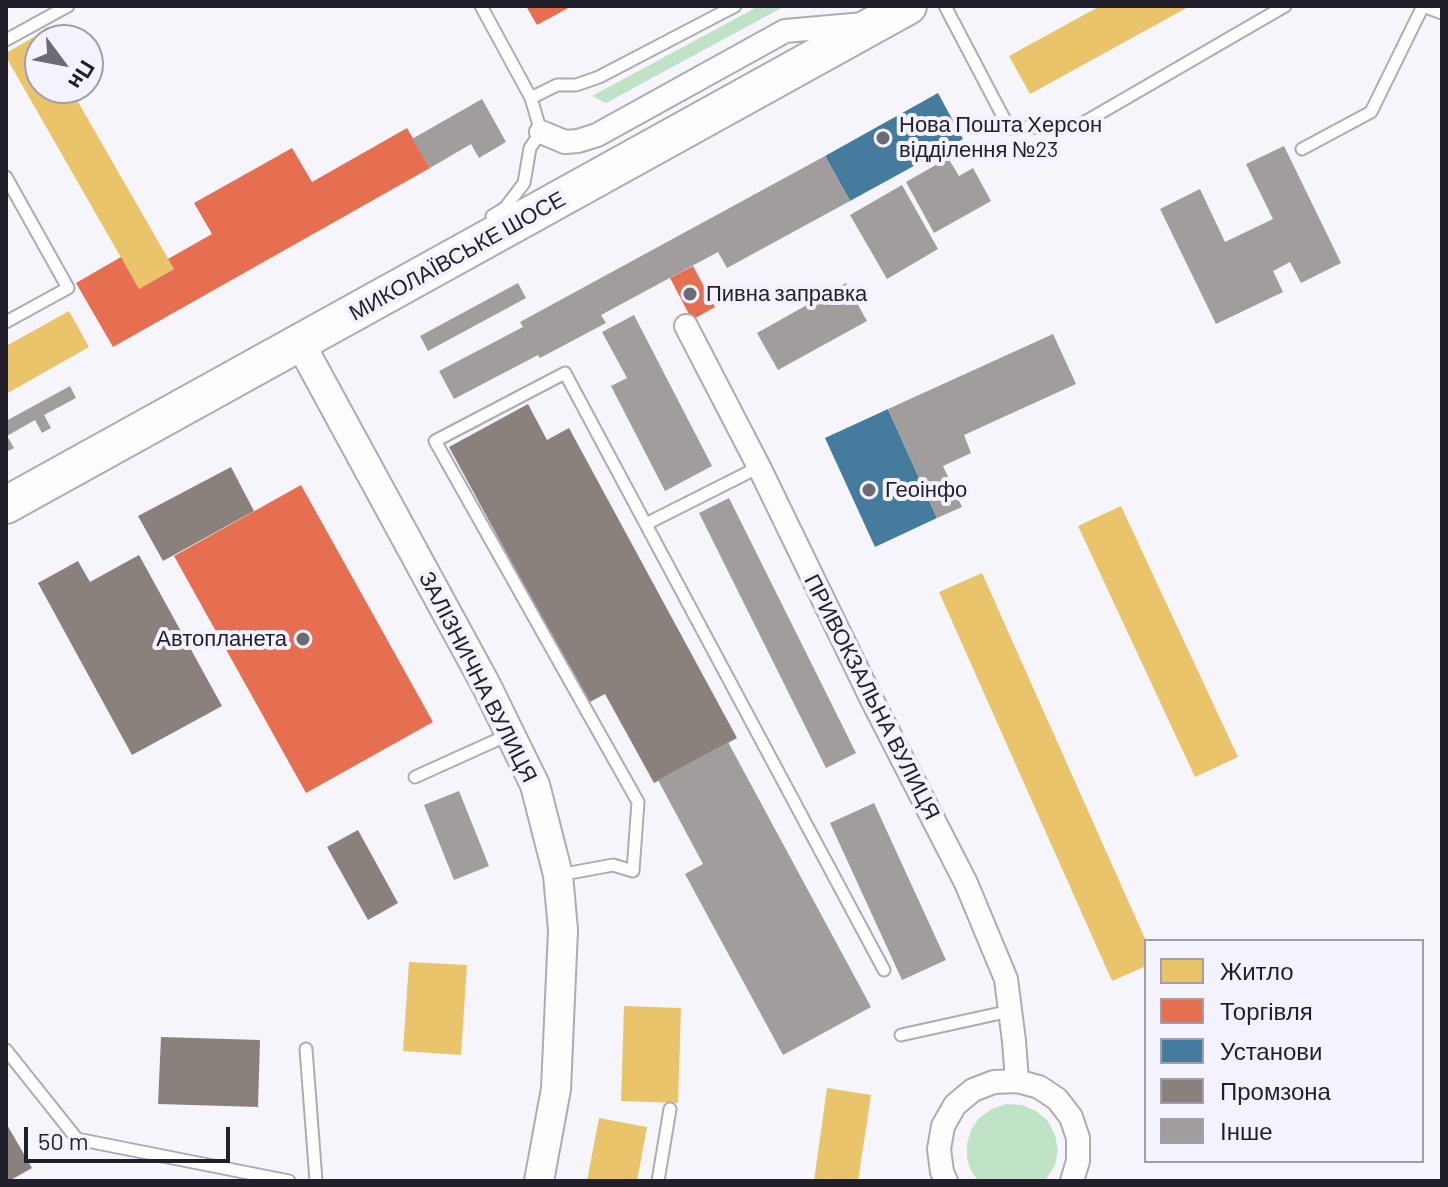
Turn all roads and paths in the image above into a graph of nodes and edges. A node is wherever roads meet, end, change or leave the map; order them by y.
1 (68, 6) edge
2 (481, 6) edge
3 (735, 6) edge
4 (908, 6) edge
5 (945, 6) edge
6 (1285, 6) edge
7 (1423, 6) edge
8 (1442, 13) edge
9 (877, 23) junction
10 (6, 40) edge
11 (531, 98) junction
12 (541, 132) junction
13 (1302, 149) dead end
14 (6, 177) edge
15 (479, 223) dead end
16 (6, 322) edge
17 (686, 326) dead end
18 (310, 329) junction
19 (759, 467) junction
20 (6, 505) edge
21 (646, 524) junction
22 (511, 734) junction
23 (415, 777) dead end
24 (558, 875) junction
25 (884, 970) dead end
26 (1010, 1011) junction
27 (901, 1035) dead end
28 (306, 1049) dead end
29 (6, 1050) edge
30 (1017, 1081) junction
31 (670, 1109) dead end
32 (942, 1178) edge
33 (289, 1181) edge
34 (316, 1181) edge
35 (539, 1181) edge
36 (658, 1181) edge
37 (1072, 1181) edge

1 - 10 lane
2 - 11 lane
3 - 11 lane
4 - 9 main road, МИКОЛАЇВСЬКЕ ШОСЕ
5 - 6 lane
7 - 8 lane
7 - 13 lane
9 - 12 street
9 - 18 main road, МИКОЛАЇВСЬКЕ ШОСЕ
11 - 12 lane
12 - 15 lane
14 - 16 lane
17 - 19 street, ПРИВОКЗАЛЬНА ВУЛИЦЯ
18 - 20 main road, МИКОЛАЇВСЬКЕ ШОСЕ
18 - 22 street, ЗАЛІЗНИЧНА ВУЛИЦЯ
19 - 21 lane
19 - 26 street, ПРИВОКЗАЛЬНА ВУЛИЦЯ
21 - 24 lane
21 - 25 lane
22 - 23 lane
22 - 24 street, ЗАЛІЗНИЧНА ВУЛИЦЯ
24 - 35 street, ЗАЛІЗНИЧНА ВУЛИЦЯ
26 - 27 lane
26 - 30 street, ПРИВОКЗАЛЬНА ВУЛИЦЯ
28 - 34 lane
29 - 33 lane
30 - 32 street
30 - 37 street
31 - 36 lane

